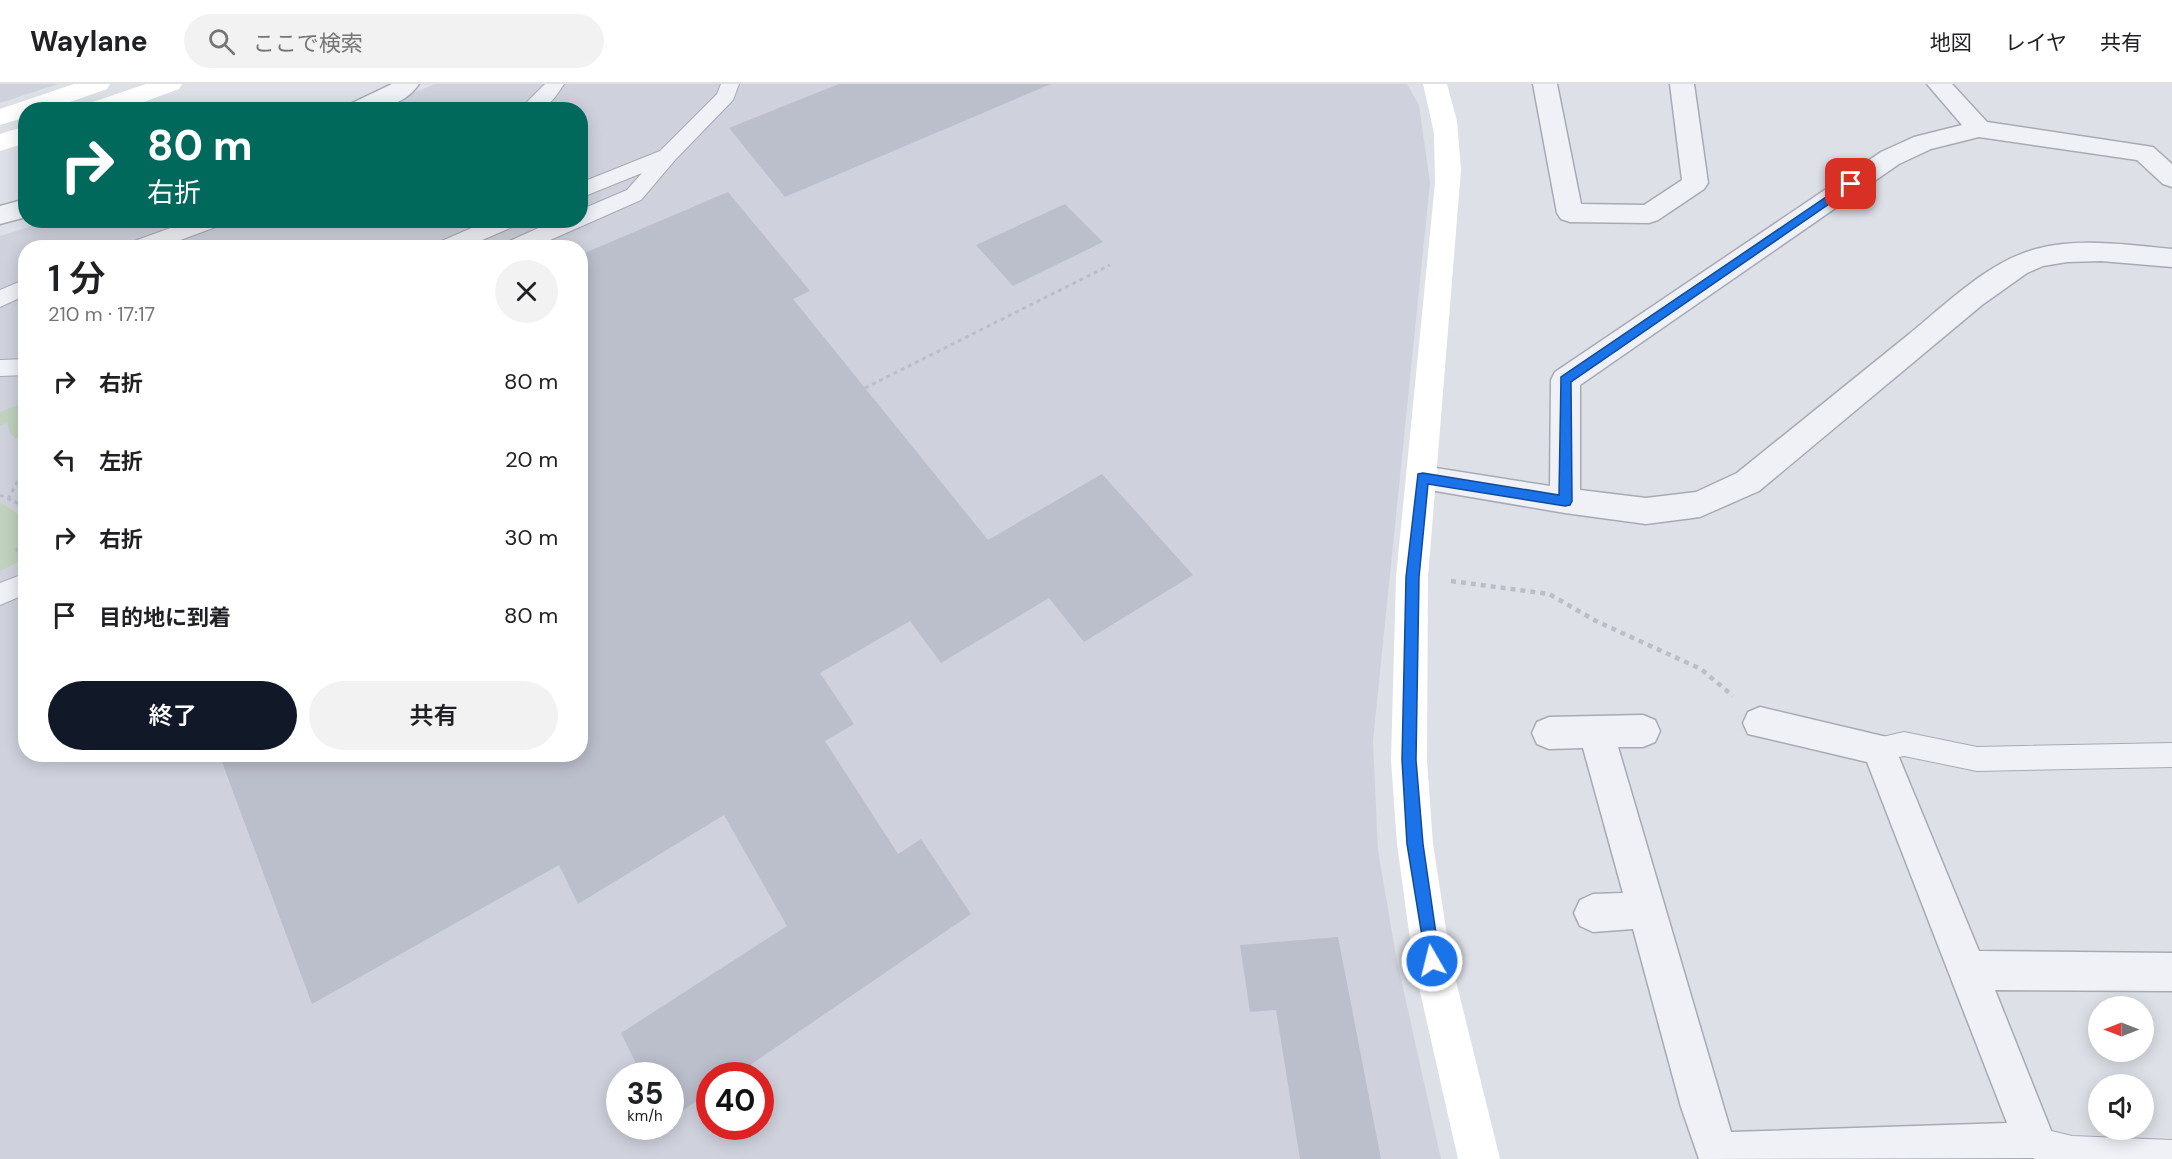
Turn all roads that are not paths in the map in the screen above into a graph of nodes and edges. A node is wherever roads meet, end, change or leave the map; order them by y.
1 (98, 84) edge
2 (170, 84) edge
3 (407, 84) edge
4 (555, 84) edge
5 (747, 84) edge
6 (1435, 84) edge
7 (1545, 84) edge
8 (1682, 84) edge
9 (1939, 84) edge
10 (728, 90) edge
11 (45, 102) edge
12 (119, 102) edge
13 (375, 102) edge
14 (538, 102) edge
15 (18, 111) edge
16 (0, 117) edge
17 (1979, 129) junction
18 (18, 137) edge
19 (0, 143) edge
20 (668, 155) junction
21 (2172, 177) edge
22 (588, 188) edge
23 (18, 210) edge
24 (0, 215) edge
25 (588, 215) edge
26 (192, 228) edge
27 (491, 228) edge
28 (557, 228) edge
29 (158, 240) edge
30 (463, 240) edge
31 (530, 240) edge
32 (2172, 258) edge
33 (18, 289) edge
34 (0, 299) edge
35 (18, 367) edge
36 (0, 368) edge
37 (1423, 478) junction
38 (1565, 501) junction
39 (18, 586) edge
40 (0, 594) edge
41 (1760, 723) road end
42 (1643, 731) dead end
43 (1596, 732) junction
44 (1549, 733) dead end
45 (1879, 748) junction
46 (2172, 755) edge
47 (1646, 910) junction
48 (1593, 913) dead end
49 (1968, 970) junction
50 (2172, 972) edge
51 (2035, 1143) junction
52 (1719, 1156) edge
53 (2172, 1156) edge
54 (1479, 1159) edge

1 - 11 street
2 - 12 street
3 - 13 street
4 - 14 lane
5 - 10 lane
6 - 37 street
7 - 8 street
9 - 17 street
10 - 20 lane
15 - 16 street
17 - 21 street
17 - 38 street
18 - 19 street
20 - 22 lane
20 - 25 lane
23 - 24 street
26 - 29 lane
27 - 30 lane
28 - 31 lane
32 - 38 street
33 - 34 lane
35 - 36 lane
37 - 38 street
37 - 54 street
39 - 40 lane
41 - 45 street
42 - 43 street
43 - 44 street
43 - 47 street
45 - 46 lane
45 - 49 street
47 - 48 street
47 - 52 street
49 - 50 street
49 - 51 street
51 - 52 street
51 - 53 lane

